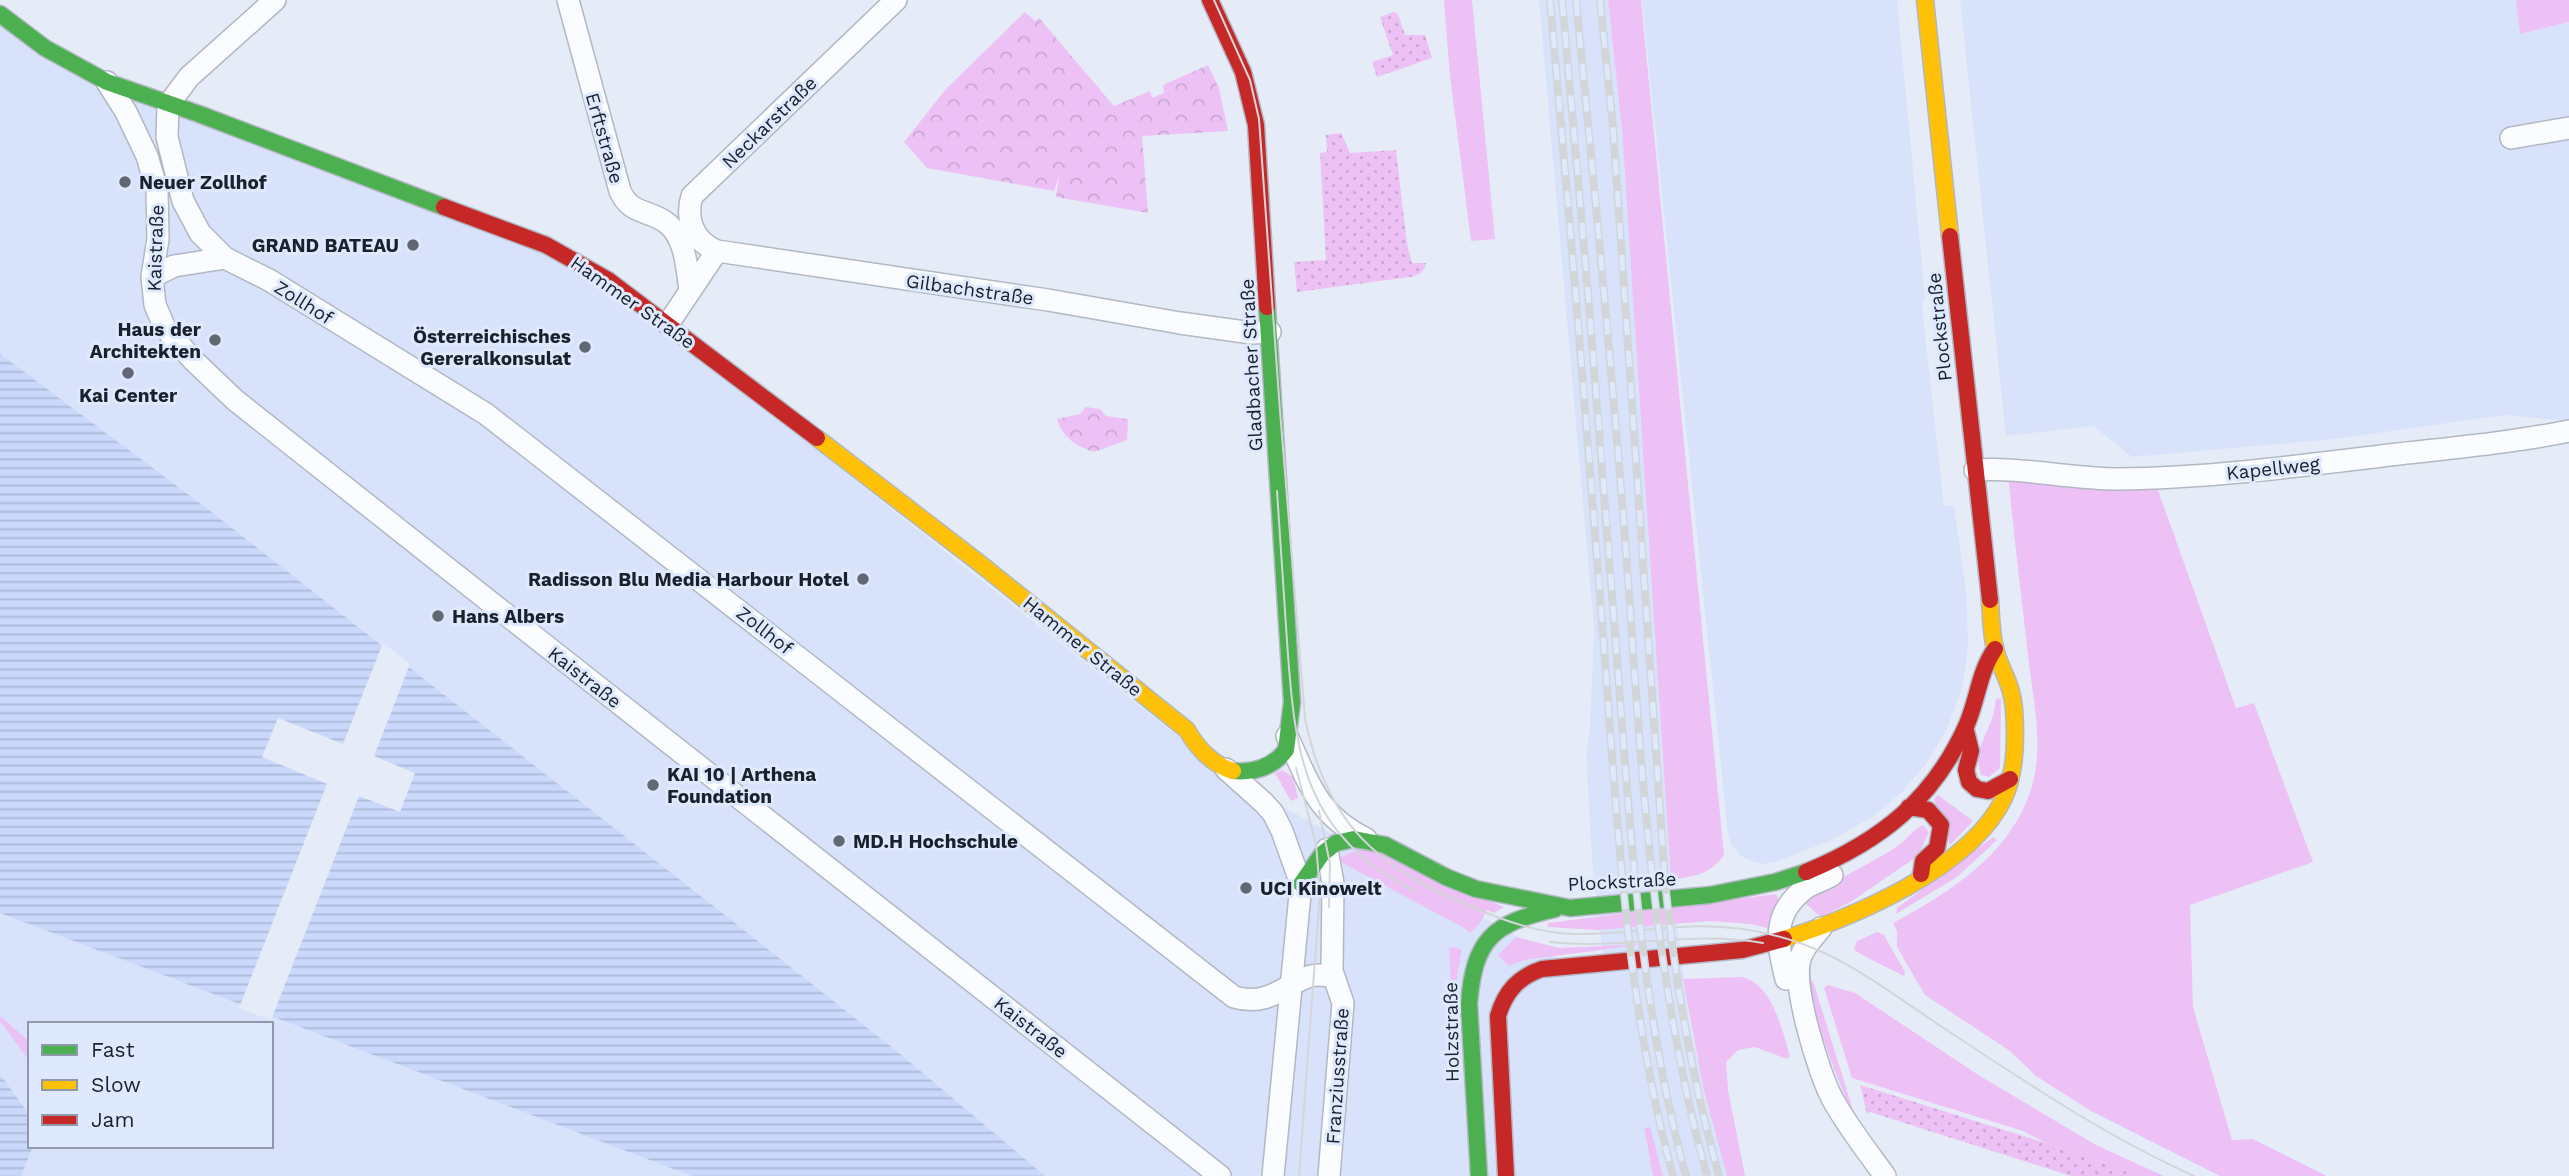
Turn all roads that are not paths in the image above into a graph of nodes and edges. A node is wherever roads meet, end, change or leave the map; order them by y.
1 (275, 0) edge
2 (568, 0) edge
3 (896, 0) edge
4 (1210, 0) edge
5 (1925, 0) edge
6 (0, 14) edge
7 (107, 82) junction
8 (168, 105) junction
9 (2569, 128) edge
10 (2511, 138) dead end
11 (717, 251) junction
12 (225, 258) junction
13 (152, 277) junction
14 (690, 291) junction
15 (668, 324) junction
16 (1270, 332) junction
17 (2569, 431) edge
18 (1975, 470) junction
19 (1995, 649) junction
20 (1965, 727) junction
21 (1187, 730) junction
22 (1209, 736) dead end
23 (1279, 738) junction
24 (1226, 769) junction
25 (2010, 779) junction
26 (1909, 807) junction
27 (1369, 841) junction
28 (1327, 849) junction
29 (1853, 852) junction
30 (1920, 878) junction
31 (1301, 884) junction
32 (1570, 908) junction
33 (1821, 928) junction
34 (1777, 943) junction
35 (1742, 950) junction
36 (1334, 978) junction
37 (1786, 979) junction
38 (1292, 986) junction
39 (1800, 999) junction
40 (1220, 1176) edge
41 (1273, 1176) edge
42 (1329, 1176) edge
43 (1479, 1176) edge
44 (1506, 1176) edge
45 (1885, 1176) edge

1 - 8 street
2 - 14 street, Erftstraße
3 - 11 street, Neckarstraße
4 - 16 main road, Gladbacher Straße
5 - 18 main road, Plockstraße
6 - 7 main road, Hammer Straße
7 - 8 main road, Hammer Straße
7 - 13 street, Kaistraße
8 - 12 street, Zollhof
8 - 15 main road, Hammer Straße
9 - 10 street
11 - 14 street
11 - 16 street, Gilbachstraße
12 - 13 street
12 - 38 street, Zollhof
13 - 40 street, Kaistraße
14 - 15 street
15 - 21 main road, Hammer Straße
16 - 23 main road, Gladbacher Straße
17 - 18 street, Kapellweg
18 - 19 main road, Plockstraße
19 - 20 main road, Plockstraße
19 - 25 main road, Plockstraße
20 - 25 main road, Plockstraße
20 - 26 main road, Plockstraße
21 - 22 main road, Hammer Straße
21 - 24 main road, Hammer Straße
23 - 24 main road
23 - 27 street
24 - 31 street
25 - 30 main road, Plockstraße
26 - 29 main road, Plockstraße
26 - 30 main road
27 - 28 main road, Plockstraße
27 - 32 main road, Plockstraße
28 - 31 main road
28 - 36 street, Franziusstraße
29 - 32 main road, Plockstraße
29 - 34 street
30 - 33 main road, Plockstraße
31 - 38 street
32 - 43 main road, Holzstraße
33 - 34 main road, Plockstraße
33 - 39 street
34 - 35 main road, Plockstraße
34 - 37 street
35 - 37 street
35 - 44 main road, Plockstraße
36 - 38 street
36 - 42 street, Franziusstraße
37 - 39 street
38 - 41 street
39 - 45 street

